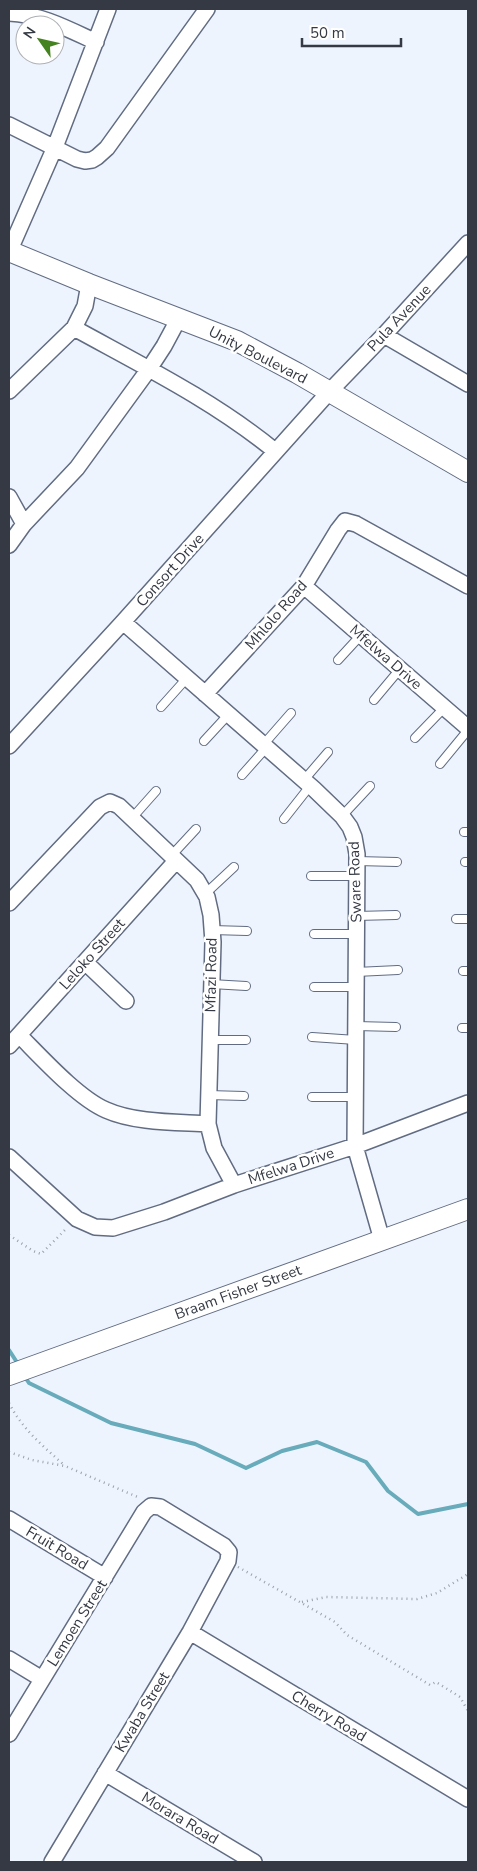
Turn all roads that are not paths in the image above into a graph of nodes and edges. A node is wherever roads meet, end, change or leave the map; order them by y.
1 (108, 9) edge
2 (207, 9) edge
3 (9, 13) edge
4 (96, 42) junction
5 (9, 125) edge
6 (55, 147) junction
7 (468, 243) edge
8 (9, 251) edge
9 (89, 284) junction
10 (178, 318) junction
11 (74, 328) junction
12 (384, 335) junction
13 (149, 369) junction
14 (468, 384) edge
15 (9, 391) edge
16 (329, 392) junction
17 (275, 451) junction
18 (468, 472) edge
19 (9, 496) edge
20 (24, 524) junction
21 (9, 545) edge
22 (304, 586) junction
23 (468, 586) edge
24 (124, 622) junction
25 (360, 635) junction
26 (338, 660) dead end
27 (400, 669) junction
28 (187, 678) junction
29 (205, 694) junction
30 (374, 700) dead end
31 (161, 707) dead end
32 (444, 708) junction
33 (291, 713) dead end
34 (228, 715) junction
35 (468, 729) edge
36 (415, 738) dead end
37 (204, 741) dead end
38 (9, 746) edge
39 (265, 746) junction
40 (328, 752) dead end
41 (440, 764) dead end
42 (242, 775) dead end
43 (307, 783) junction
44 (370, 786) dead end
45 (156, 791) dead end
46 (342, 816) junction
47 (132, 818) junction
48 (284, 819) dead end
49 (196, 829) dead end
50 (174, 858) junction
51 (397, 862) dead end
52 (234, 867) dead end
53 (357, 869) junction
54 (311, 876) dead end
55 (205, 894) junction
56 (9, 903) edge
57 (396, 915) dead end
58 (356, 916) junction
59 (456, 919) dead end
60 (468, 919) edge
61 (212, 930) junction
62 (247, 931) dead end
63 (314, 934) dead end
64 (356, 934) junction
65 (85, 962) junction
66 (398, 970) dead end
67 (356, 972) junction
68 (211, 984) junction
69 (246, 986) dead end
70 (314, 986) dead end
71 (356, 987) junction
72 (126, 1001) dead end
73 (396, 1027) dead end
74 (356, 1033) junction
75 (312, 1038) dead end
76 (210, 1040) junction
77 (246, 1040) dead end
78 (14, 1041) edge
79 (208, 1095) junction
80 (244, 1096) dead end
81 (312, 1097) dead end
82 (356, 1097) junction
83 (468, 1103) edge
84 (208, 1124) junction
85 (355, 1146) junction
86 (9, 1157) edge
87 (234, 1185) junction
88 (468, 1209) edge
89 (382, 1240) junction
90 (9, 1375) edge
91 (9, 1519) edge
92 (228, 1561) joint
93 (105, 1577) junction
94 (190, 1632) junction
95 (9, 1658) edge
96 (42, 1679) junction
97 (9, 1734) edge
98 (105, 1773) junction
99 (468, 1799) edge
100 (52, 1862) edge
101 (254, 1862) edge

1 - 4 street
2 - 6 street
3 - 4 street
4 - 6 street
5 - 6 street
6 - 8 street
7 - 12 street, Pula Avenue
8 - 9 street, Unity Boulevard
9 - 10 street, Unity Boulevard
9 - 11 street
10 - 13 street
10 - 16 street, Unity Boulevard
11 - 13 street
11 - 15 street
12 - 14 street
12 - 16 street, Pula Avenue
13 - 17 street
13 - 20 street
16 - 17 street, Consort Drive
16 - 18 street, Unity Boulevard
17 - 24 street, Consort Drive
19 - 20 street
20 - 21 street
22 - 23 street, Mhlolo Road
22 - 25 street, Mfelwa Drive
22 - 29 street, Mhlolo Road
24 - 28 street, Sware Road
24 - 38 street, Consort Drive
25 - 26 lane
25 - 27 street, Mfelwa Drive
27 - 30 lane
27 - 32 street, Mfelwa Drive
28 - 29 street, Sware Road
28 - 31 lane
29 - 34 street, Sware Road
32 - 35 street, Mfelwa Drive
32 - 36 lane
33 - 39 lane
34 - 37 lane
34 - 39 street, Sware Road
35 - 41 lane
39 - 42 lane
39 - 43 street, Sware Road
40 - 43 lane
43 - 46 street, Sware Road
43 - 48 lane
44 - 46 lane
45 - 47 lane
46 - 53 street, Sware Road
47 - 50 street, Mfazi Road
47 - 56 street, Mfazi Road
49 - 50 lane
50 - 55 street, Mfazi Road
50 - 65 street, Leloko Street
51 - 53 lane
52 - 55 lane
53 - 54 lane
53 - 58 street, Sware Road
55 - 61 street, Mfazi Road
57 - 58 lane
58 - 64 street, Sware Road
59 - 60 lane
61 - 62 lane
61 - 68 street, Mfazi Road
63 - 64 lane
64 - 67 street, Sware Road
65 - 72 street
65 - 78 street, Leloko Street
66 - 67 lane
67 - 71 street, Sware Road
68 - 69 lane
68 - 76 street, Mfazi Road
70 - 71 lane
71 - 74 street, Sware Road
73 - 74 lane
74 - 75 lane
74 - 82 street, Sware Road
76 - 77 lane
76 - 79 street, Mfazi Road
78 - 84 street
79 - 80 lane
79 - 84 street, Mfazi Road
81 - 82 lane
82 - 85 street, Sware Road
83 - 85 street, Mfelwa Drive
84 - 87 street, Mfazi Road
85 - 87 street, Mfelwa Drive
85 - 89 street, Sware Road
86 - 87 street, Mfelwa Drive
88 - 89 street, Braam Fisher Street
89 - 90 street, Braam Fisher Street
91 - 93 street, Fruit Road
92 - 93 street, Lemoen Street
92 - 94 street, Kwaba Street
93 - 96 street, Lemoen Street
94 - 98 street, Kwaba Street
94 - 99 street, Cherry Road
95 - 96 street
96 - 97 street, Lemoen Street
98 - 100 street, Kwaba Street
98 - 101 street, Morara Road

